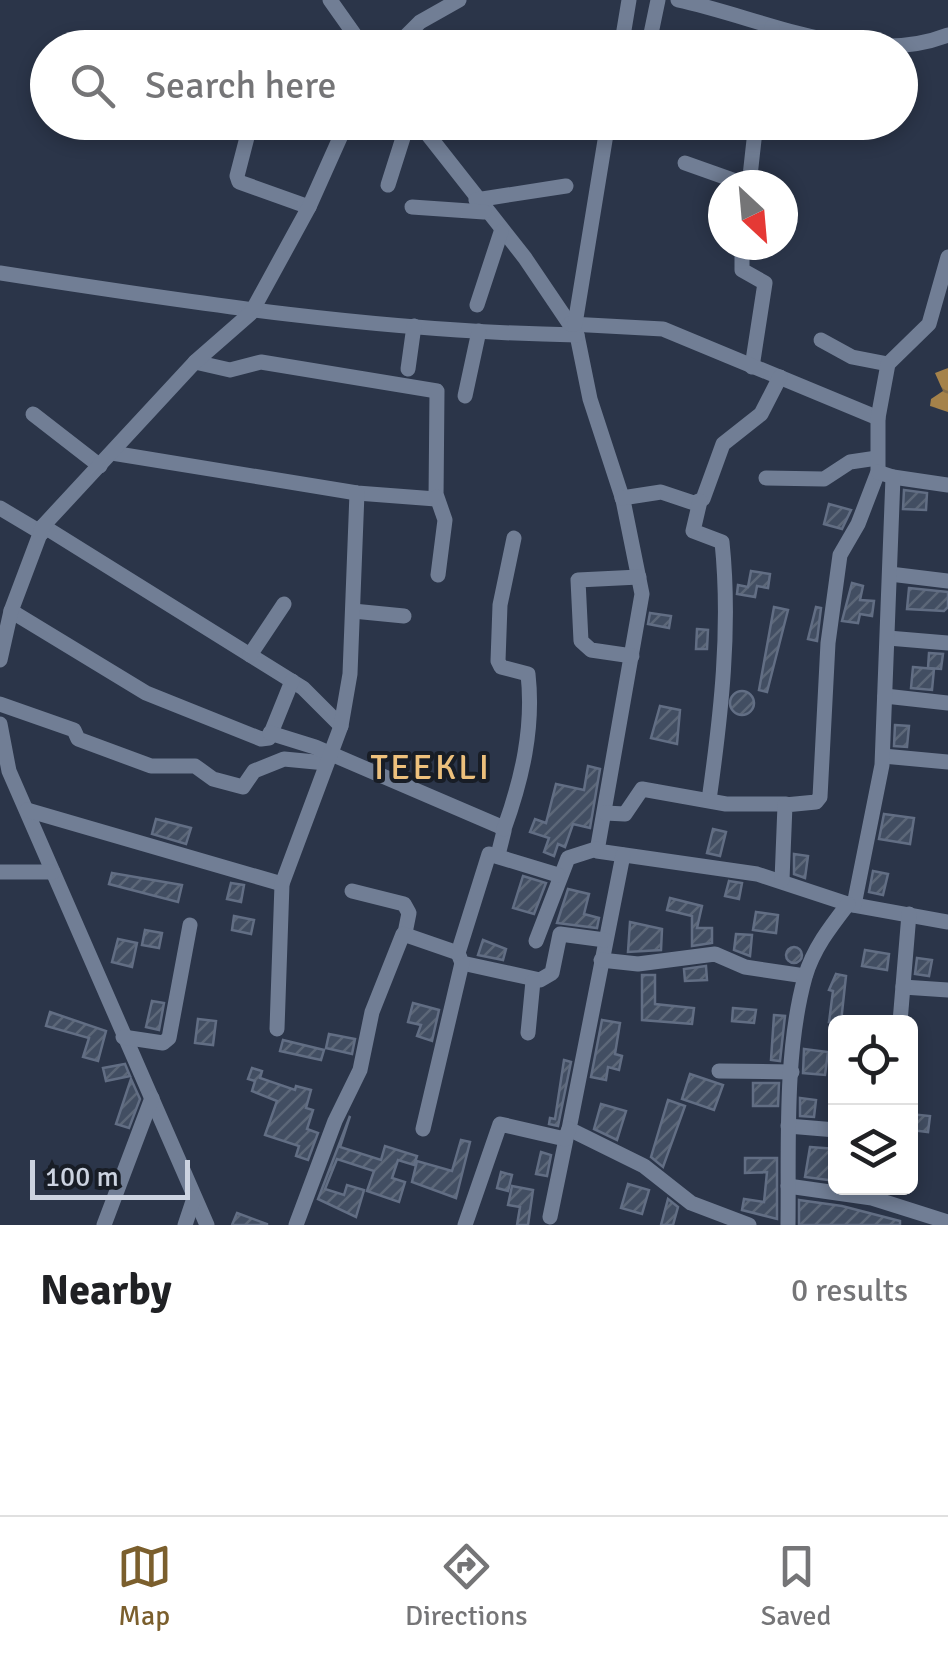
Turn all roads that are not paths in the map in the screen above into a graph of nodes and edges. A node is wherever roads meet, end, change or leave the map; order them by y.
1 (330, 0) edge
2 (459, 0) edge
3 (629, 0) edge
4 (658, 0) edge
5 (678, 0) edge
6 (772, 27) junction
7 (351, 30) edge
8 (412, 30) edge
9 (624, 30) edge
10 (652, 30) edge
11 (771, 30) edge
12 (786, 30) edge
13 (948, 36) edge
14 (918, 42) edge
15 (246, 140) edge
16 (339, 140) edge
17 (402, 140) edge
18 (431, 140) edge
19 (605, 140) edge
20 (754, 140) edge
21 (686, 163) dead end
22 (750, 170) edge
23 (708, 171) edge
24 (388, 185) dead end
25 (566, 186) dead end
26 (412, 206) dead end
27 (480, 206) junction
28 (309, 207) junction
29 (501, 232) junction
30 (948, 257) edge
31 (741, 260) edge
32 (0, 274) edge
33 (477, 305) dead end
34 (251, 313) junction
35 (414, 326) junction
36 (574, 328) junction
37 (478, 331) junction
38 (821, 340) dead end
39 (195, 362) junction
40 (888, 364) junction
41 (752, 367) junction
42 (408, 368) dead end
43 (780, 376) junction
44 (465, 396) dead end
45 (34, 414) dead end
46 (878, 418) junction
47 (112, 453) junction
48 (100, 466) junction
49 (883, 469) junction
50 (766, 478) dead end
51 (948, 485) edge
52 (357, 494) junction
53 (436, 497) junction
54 (622, 498) junction
55 (700, 501) junction
56 (0, 508) edge
57 (42, 530) junction
58 (514, 538) dead end
59 (890, 574) junction
60 (438, 575) dead end
61 (639, 577) junction
62 (948, 581) edge
63 (284, 604) dead end
64 (11, 611) junction
65 (352, 611) junction
66 (404, 616) dead end
67 (888, 638) junction
68 (948, 643) edge
69 (250, 655) junction
70 (632, 656) junction
71 (0, 660) edge
72 (292, 681) junction
73 (886, 696) junction
74 (948, 703) edge
75 (0, 704) edge
76 (341, 726) junction
77 (1, 731) edge
78 (270, 733) junction
79 (883, 756) junction
80 (327, 759) junction
81 (948, 762) edge
82 (709, 800) junction
83 (786, 804) junction
84 (27, 810) junction
85 (605, 813) junction
86 (504, 829) junction
87 (596, 849) junction
88 (498, 855) junction
89 (623, 855) junction
90 (0, 872) edge
91 (53, 872) junction
92 (558, 875) junction
93 (782, 880) junction
94 (282, 884) junction
95 (352, 891) dead end
96 (851, 904) junction
97 (909, 914) junction
98 (948, 922) edge
99 (190, 925) dead end
100 (405, 933) junction
101 (605, 940) junction
102 (536, 941) dead end
103 (460, 958) junction
104 (601, 960) junction
105 (805, 976) junction
106 (533, 981) junction
107 (903, 988) junction
108 (948, 990) edge
109 (901, 1015) edge
110 (277, 1029) dead end
111 (528, 1033) dead end
112 (124, 1037) junction
113 (719, 1071) dead end
114 (792, 1072) junction
115 (152, 1098) junction
116 (788, 1126) junction
117 (423, 1128) dead end
118 (828, 1129) edge
119 (567, 1134) junction
120 (788, 1186) junction
121 (194, 1198) junction
122 (550, 1217) dead end
123 (948, 1222) edge
124 (104, 1225) edge
125 (185, 1225) edge
126 (207, 1225) edge
127 (296, 1225) edge
128 (465, 1225) edge
129 (750, 1225) edge
130 (788, 1225) edge

1 - 7 street
2 - 8 street
3 - 9 street
4 - 10 street
5 - 6 street
6 - 11 street
6 - 12 street
13 - 14 street
15 - 28 street
16 - 28 street
17 - 24 street
18 - 27 street
19 - 36 street
20 - 22 street
21 - 23 street
25 - 27 street
26 - 27 street
27 - 29 street
28 - 34 street
29 - 33 street
29 - 36 street
30 - 40 street
31 - 41 street
32 - 34 street
34 - 35 street
34 - 39 street
35 - 37 street
35 - 42 street
36 - 37 street
36 - 41 street
36 - 54 street
37 - 44 street
38 - 40 street
39 - 47 street
39 - 53 street
40 - 46 street
41 - 43 street
43 - 46 street
43 - 55 street
45 - 48 street
46 - 49 street
47 - 48 street
47 - 52 street
48 - 57 street
49 - 50 street
49 - 51 street
49 - 59 street
49 - 83 street
52 - 53 street
52 - 65 street
53 - 60 street
54 - 55 street
54 - 61 street
55 - 82 street
56 - 57 street
57 - 64 street
57 - 69 street
58 - 86 street
59 - 62 street
59 - 67 street
61 - 70 street
61 - 70 street
63 - 69 street
64 - 71 street
64 - 78 street
65 - 66 street
65 - 76 street
67 - 68 street
67 - 73 street
69 - 72 street
70 - 85 street
72 - 76 street
72 - 78 street
73 - 74 street
73 - 79 street
75 - 80 street
76 - 80 street
77 - 84 street
78 - 80 street
79 - 81 street
79 - 96 street
80 - 86 street
80 - 94 street
82 - 83 street
82 - 85 street
83 - 93 street
84 - 91 street
84 - 94 street
85 - 87 street
86 - 88 street
87 - 89 street
87 - 92 street
88 - 92 street
88 - 103 street
89 - 93 street
89 - 101 street
90 - 91 street
91 - 112 street
92 - 102 street
93 - 96 street
94 - 110 street
95 - 100 street
96 - 97 street
96 - 105 street
97 - 98 street
97 - 107 street
99 - 112 street
100 - 103 street
100 - 127 street
101 - 104 street
101 - 106 street
103 - 106 street
103 - 117 street
104 - 105 street
104 - 119 street
105 - 114 street
106 - 111 street
107 - 108 street
107 - 109 street
112 - 115 street
113 - 114 street
114 - 116 street
115 - 121 street
115 - 124 street
116 - 118 street
116 - 120 street
119 - 122 street
119 - 128 street
119 - 129 street
120 - 123 street
120 - 130 street
121 - 125 street
121 - 126 street

